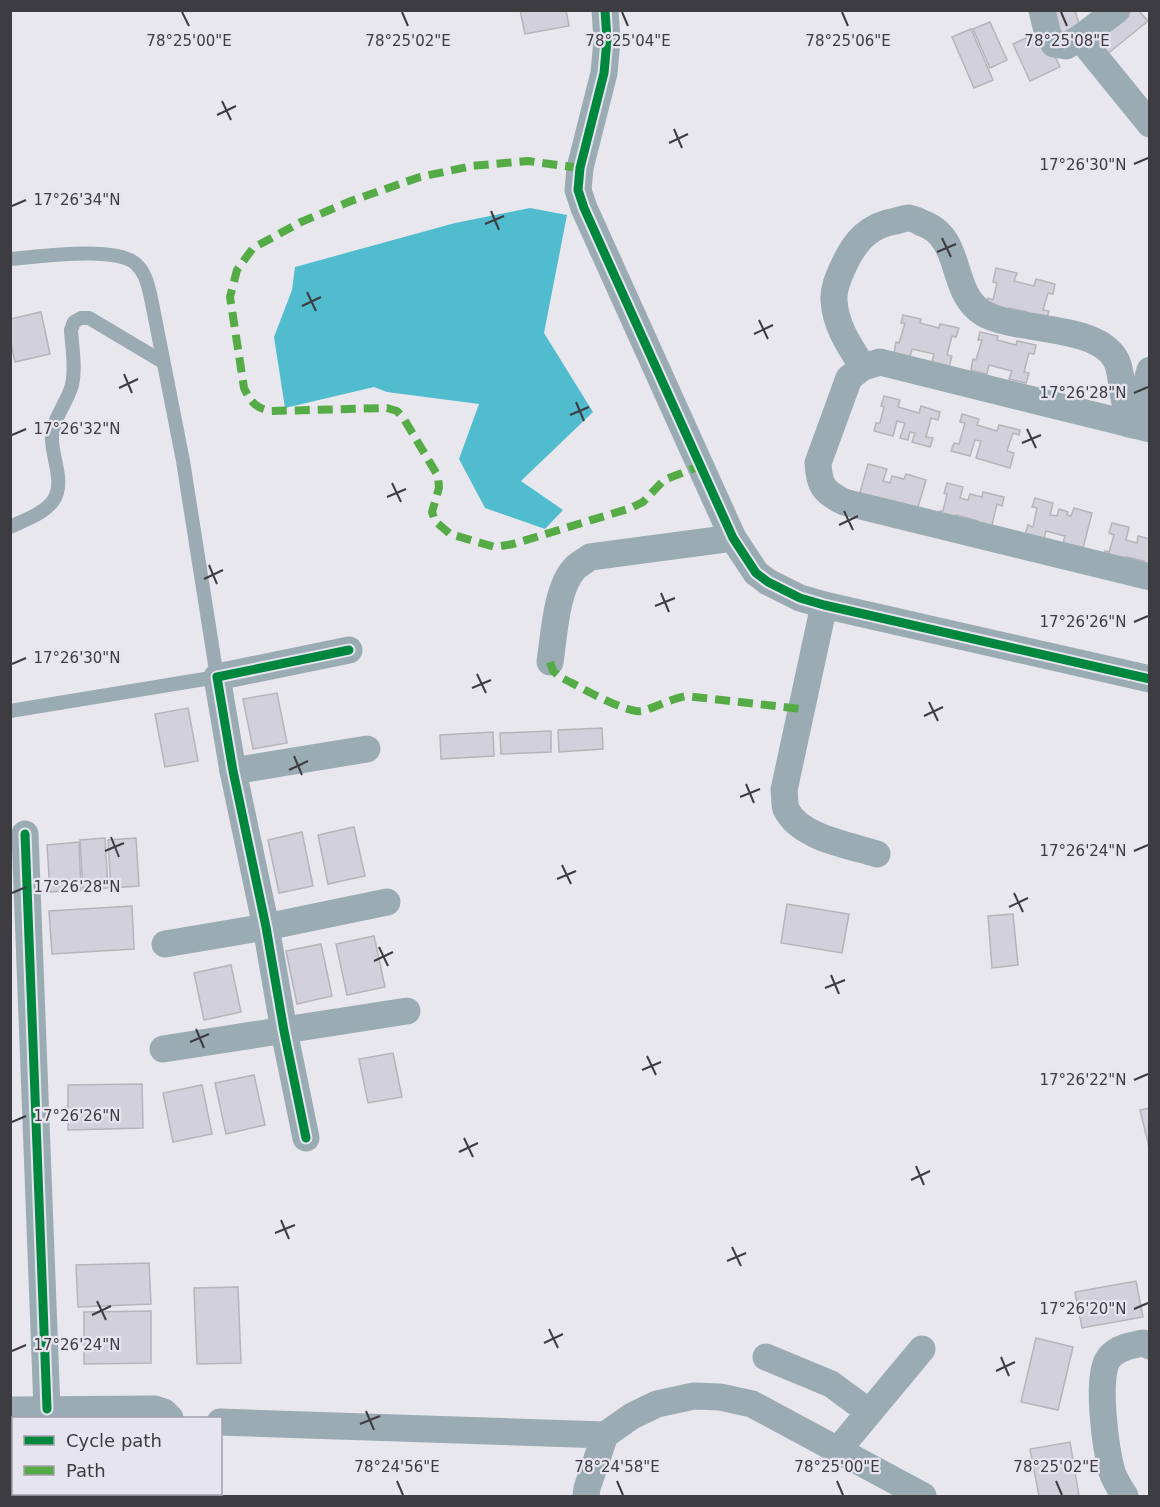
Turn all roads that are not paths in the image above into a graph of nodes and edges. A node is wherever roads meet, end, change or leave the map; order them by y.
1 (605, 10) edge
2 (1042, 10) edge
3 (1117, 10) edge
4 (1080, 38) junction
5 (1149, 124) edge
6 (10, 259) edge
7 (164, 362) junction
8 (863, 367) junction
9 (1149, 370) edge
10 (1138, 426) edge
11 (10, 527) edge
12 (733, 538) junction
13 (1149, 577) edge
14 (824, 605) junction
15 (349, 650) dead end
16 (550, 662) dead end
17 (218, 677) junction
18 (1149, 679) edge
19 (10, 711) edge
20 (367, 749) dead end
21 (233, 771) junction
22 (25, 834) dead end
23 (877, 854) dead end
24 (387, 902) dead end
25 (266, 927) junction
26 (165, 944) dead end
27 (407, 1011) dead end
28 (284, 1031) junction
29 (163, 1049) dead end
30 (306, 1138) dead end
31 (1149, 1346) edge
32 (922, 1349) dead end
33 (766, 1357) dead end
34 (47, 1409) junction
35 (10, 1410) edge
36 (870, 1412) junction
37 (168, 1417) edge
38 (222, 1422) edge
39 (604, 1435) junction
40 (838, 1450) junction
41 (586, 1497) edge
42 (923, 1497) edge
43 (1125, 1497) edge

1 - 12 street
2 - 4 street
3 - 4 street
4 - 5 street
6 - 7 lane
7 - 11 lane
7 - 17 lane
8 - 10 street
8 - 10 street
8 - 13 street
9 - 10 street
12 - 14 street
12 - 16 street
14 - 18 street
14 - 23 street
15 - 17 street
17 - 19 lane
17 - 21 street
20 - 21 street
21 - 25 street
22 - 34 street
24 - 25 street
25 - 26 street
25 - 28 street
27 - 28 street
28 - 29 street
28 - 30 street
31 - 43 street
32 - 36 street
33 - 36 street
34 - 35 street
34 - 37 street
36 - 40 street
38 - 39 street
39 - 40 street
39 - 41 street
40 - 42 street

